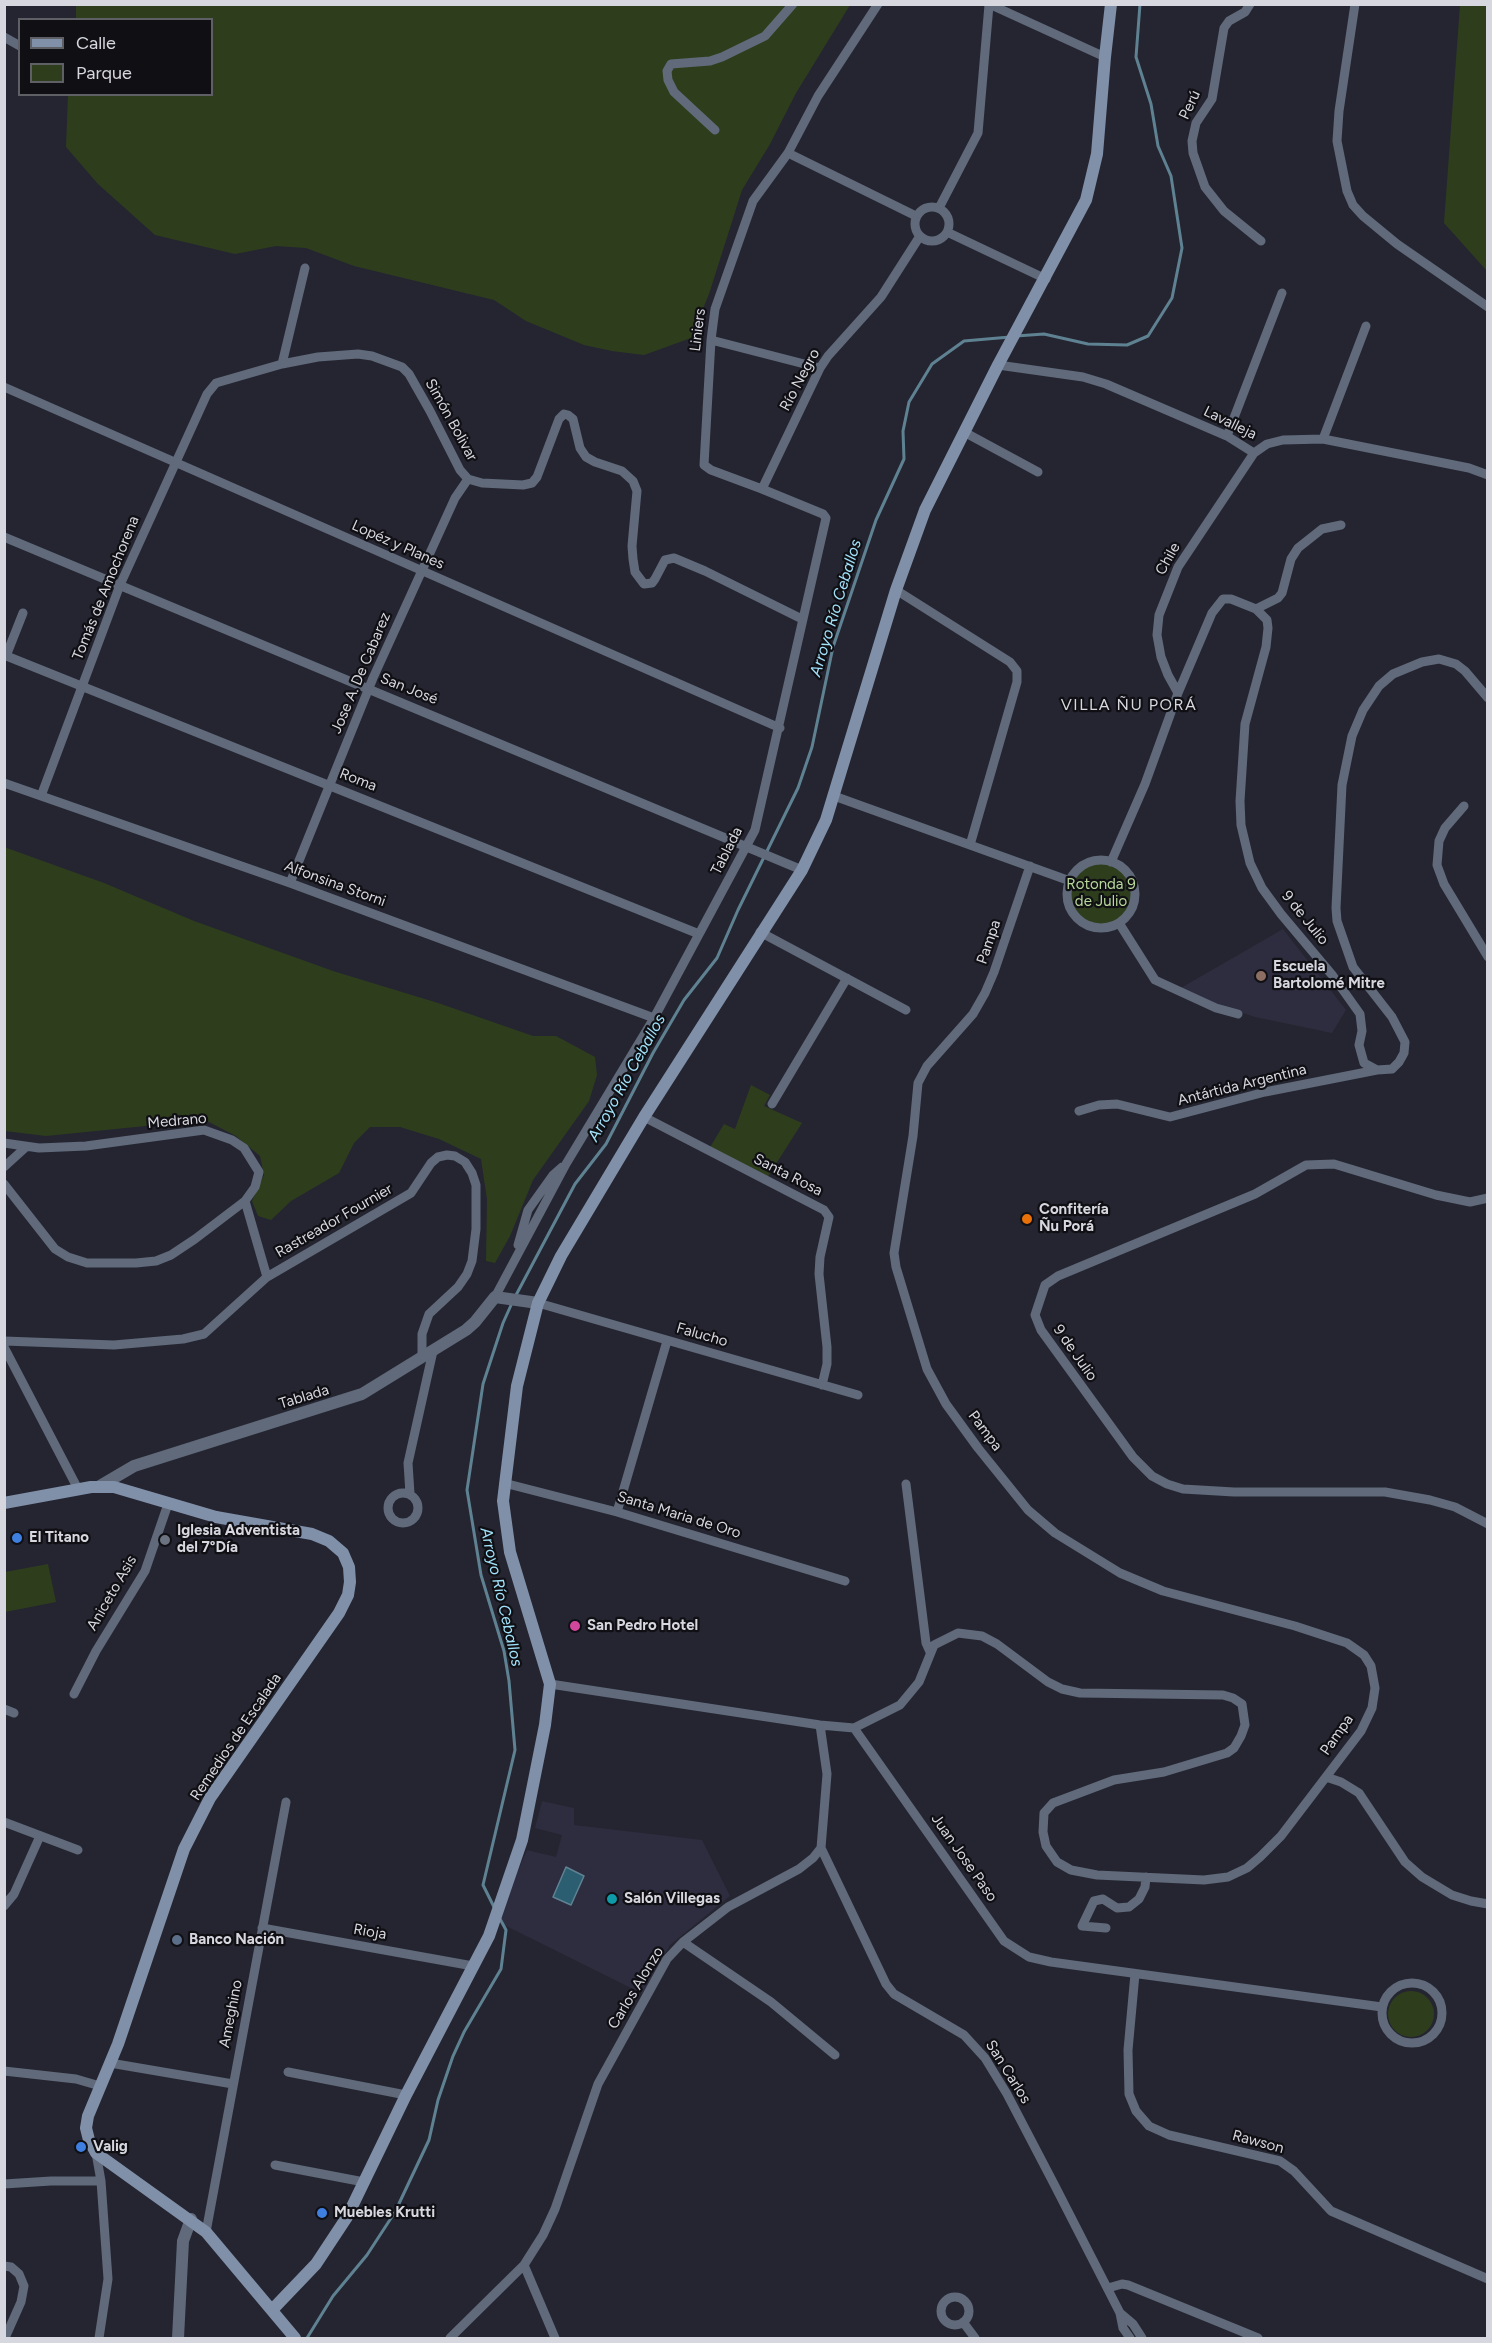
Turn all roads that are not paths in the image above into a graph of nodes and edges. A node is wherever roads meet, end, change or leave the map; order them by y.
1 (794, 4) edge
2 (878, 4) edge
3 (1111, 4) edge
4 (1250, 4) edge
5 (1355, 4) edge
6 (989, 5) edge
7 (4, 37) edge
8 (18, 45) edge
9 (1105, 57) junction
10 (715, 130) dead end
11 (788, 153) junction
12 (939, 208) junction
13 (916, 216) junction
14 (947, 232) junction
15 (920, 236) junction
16 (1261, 241) dead end
17 (305, 268) dead end
18 (1046, 279) junction
19 (1282, 293) dead end
20 (1488, 308) edge
21 (1366, 326) dead end
22 (711, 340) junction
23 (282, 364) junction
24 (998, 365) junction
25 (820, 368) junction
26 (4, 387) edge
27 (207, 394) joint
28 (964, 432) junction
29 (1227, 436) junction
30 (1323, 439) junction
31 (1254, 453) junction
32 (175, 464) junction
33 (1038, 472) dead end
34 (1487, 474) edge
35 (468, 478) junction
36 (762, 489) junction
37 (1341, 525) dead end
38 (4, 537) edge
39 (421, 571) junction
40 (120, 585) junction
41 (896, 590) junction
42 (1256, 609) junction
43 (23, 613) dead end
44 (802, 619) junction
45 (5, 655) edge
46 (82, 687) junction
47 (369, 689) junction
48 (1178, 693) junction
49 (1488, 698) edge
50 (780, 728) junction
51 (4, 783) edge
52 (330, 785) junction
53 (41, 796) junction
54 (834, 796) junction
55 (1464, 806) dead end
56 (970, 845) junction
57 (751, 847) junction
58 (1111, 861) junction
59 (1030, 866) junction
60 (802, 870) junction
61 (1070, 881) junction
62 (290, 883) junction
63 (1119, 923) junction
64 (760, 932) junction
65 (699, 934) junction
66 (1488, 957) edge
67 (847, 978) junction
68 (906, 1010) dead end
69 (1238, 1014) dead end
70 (654, 1018) junction
71 (1377, 1070) junction
72 (772, 1104) dead end
73 (1079, 1111) dead end
74 (644, 1117) junction
75 (4, 1143) edge
76 (26, 1147) junction
77 (4, 1167) edge
78 (4, 1184) edge
79 (1488, 1198) edge
80 (244, 1201) junction
81 (267, 1277) junction
82 (499, 1298) junction
83 (538, 1303) junction
84 (4, 1341) edge
85 (667, 1341) junction
86 (4, 1347) edge
87 (428, 1355) junction
88 (822, 1385) junction
89 (858, 1395) dead end
90 (504, 1482) junction
91 (906, 1484) dead end
92 (100, 1486) junction
93 (78, 1489) junction
94 (410, 1494) dead end
95 (4, 1503) edge
96 (168, 1504) junction
97 (617, 1512) junction
98 (1488, 1524) edge
99 (845, 1581) dead end
100 (930, 1652) junction
101 (550, 1684) junction
102 (74, 1694) dead end
103 (820, 1725) junction
104 (854, 1728) junction
105 (1326, 1777) junction
106 (286, 1802) dead end
107 (4, 1822) edge
108 (40, 1836) junction
109 (821, 1848) junction
110 (78, 1850) dead end
111 (1146, 1877) junction
112 (1488, 1904) edge
113 (4, 1906) edge
114 (262, 1928) junction
115 (1106, 1928) dead end
116 (683, 1942) junction
117 (473, 1966) junction
118 (1135, 1974) junction
119 (1382, 2007) junction
120 (835, 2055) dead end
121 (110, 2062) junction
122 (4, 2071) edge
123 (288, 2072) dead end
124 (233, 2084) junction
125 (100, 2086) junction
126 (406, 2095) junction
127 (96, 2153) junction
128 (275, 2165) dead end
129 (101, 2181) junction
130 (364, 2182) junction
131 (4, 2184) edge
132 (191, 2219) junction
133 (206, 2232) junction
134 (524, 2265) junction
135 (4, 2266) edge
136 (1488, 2279) edge
137 (1108, 2288) junction
138 (272, 2310) junction
139 (1120, 2313) junction
140 (963, 2322) dead end
141 (5, 2338) edge
142 (99, 2338) edge
143 (178, 2338) edge
144 (295, 2338) edge
145 (453, 2338) edge
146 (555, 2338) edge
147 (975, 2338) edge
148 (1130, 2338) edge
149 (1142, 2338) edge
150 (1258, 2338) edge

1 - 10 street
2 - 11 street, Liniers
3 - 9 main road
4 - 16 street, Perú
5 - 20 street
6 - 9 street
6 - 12 street
7 - 8 street
9 - 18 main road
11 - 13 street
11 - 22 street, Liniers
12 - 13 street
12 - 14 street
13 - 15 street
14 - 15 street
14 - 18 street
15 - 25 street, Río Negro
17 - 23 street
18 - 24 main road
19 - 29 street
21 - 30 street
22 - 25 street
22 - 36 street, Liniers
23 - 27 street, Simón Bolivar
23 - 35 street, Simón Bolivar
24 - 28 main road
24 - 29 street, Lavalleja
25 - 36 street, Río Negro
26 - 32 street, Lopéz y Planes
27 - 32 street, Tomás de Amochorena
28 - 33 street
28 - 41 main road
29 - 31 street, Lavalleja
30 - 31 street, Lavalleja
30 - 34 street, Lavalleja
31 - 48 street, Chile
32 - 39 street, Lopéz y Planes
32 - 40 street, Tomás de Amochorena
35 - 39 street, Jose A. De Cabarez
35 - 44 street, Simón Bolivar
36 - 44 street, Tablada
37 - 42 street
38 - 40 street, San José
39 - 47 street, Jose A. De Cabarez
39 - 50 street, Lopéz y Planes
40 - 46 street, Tomás de Amochorena
40 - 47 street, San José
41 - 54 main road
41 - 56 street
42 - 48 street
42 - 71 street, 9 de Julio
43 - 45 street
44 - 50 street, Tablada
45 - 46 street, Roma
46 - 52 street, Roma
46 - 53 street, Tomás de Amochorena
47 - 52 street, Jose A. De Cabarez
47 - 57 street, San José
48 - 58 street
49 - 71 street, 9 de Julio
50 - 57 street, Tablada
51 - 53 street, Alfonsina Storni
52 - 62 street, Jose A. De Cabarez
52 - 65 street, Roma
53 - 62 street, Alfonsina Storni
54 - 56 street
54 - 60 main road
55 - 66 street
56 - 59 street
57 - 60 street, San José
57 - 65 street, Tablada
58 - 61 street
58 - 63 street
59 - 61 street
59 - 105 street, Pampa
60 - 64 main road
61 - 63 street
62 - 70 street, Alfonsina Storni
63 - 69 street
64 - 67 street
64 - 74 main road
65 - 70 street, Tablada
67 - 68 street
67 - 72 street
70 - 82 street, Tablada
71 - 73 street, Antártida Argentina
74 - 83 main road
74 - 88 street, Santa Rosa
75 - 76 street, Medrano
76 - 77 street
76 - 80 street, Medrano
78 - 80 street
79 - 98 street, 9 de Julio
80 - 81 street
81 - 84 street, Rastreador Fournier
81 - 87 street, Rastreador Fournier
82 - 83 street
82 - 87 street, Tablada
83 - 85 street, Falucho
83 - 90 main road
85 - 88 street, Falucho
85 - 97 street
86 - 93 street
87 - 92 street, Tablada
87 - 94 street, Rastreador Fournier
88 - 89 street, Falucho
90 - 97 street, Santa Maria de Oro
90 - 101 main road
91 - 100 street
92 - 93 main road, Remedios de Escalada
92 - 96 main road, Remedios de Escalada
93 - 95 main road, Remedios de Escalada
96 - 102 street, Aniceto Asis
96 - 121 main road, Remedios de Escalada
97 - 99 street, Santa Maria de Oro
100 - 104 street
100 - 111 street, Pampa
101 - 103 street
101 - 117 main road
103 - 104 street
103 - 109 street
104 - 118 street, Juan Jose Paso
105 - 111 street, Pampa
105 - 112 street
106 - 114 street, Ameghino
107 - 108 street
108 - 110 street
108 - 113 street
109 - 116 street, Carlos Alonzo
109 - 137 street, San Carlos
111 - 115 street
114 - 117 street, Rioja
114 - 124 street, Ameghino
116 - 120 street
116 - 134 street, Carlos Alonzo
117 - 126 main road
118 - 119 street, Juan Jose Paso
118 - 136 street, Rawson
119 - 119 street
121 - 124 street
121 - 125 main road, Remedios de Escalada
122 - 125 street
123 - 126 street
124 - 133 street, Ameghino
125 - 127 main road, Remedios de Escalada
126 - 130 main road
127 - 129 street
127 - 132 main road
128 - 130 street
129 - 131 street
129 - 142 street
130 - 138 main road
132 - 133 main road
132 - 143 street
133 - 138 main road
134 - 145 street, Carlos Alonzo
134 - 146 street
135 - 141 street
137 - 139 street, San Carlos
137 - 150 street
138 - 144 main road
139 - 148 street, San Carlos
139 - 149 street, San Carlos
140 - 147 street

